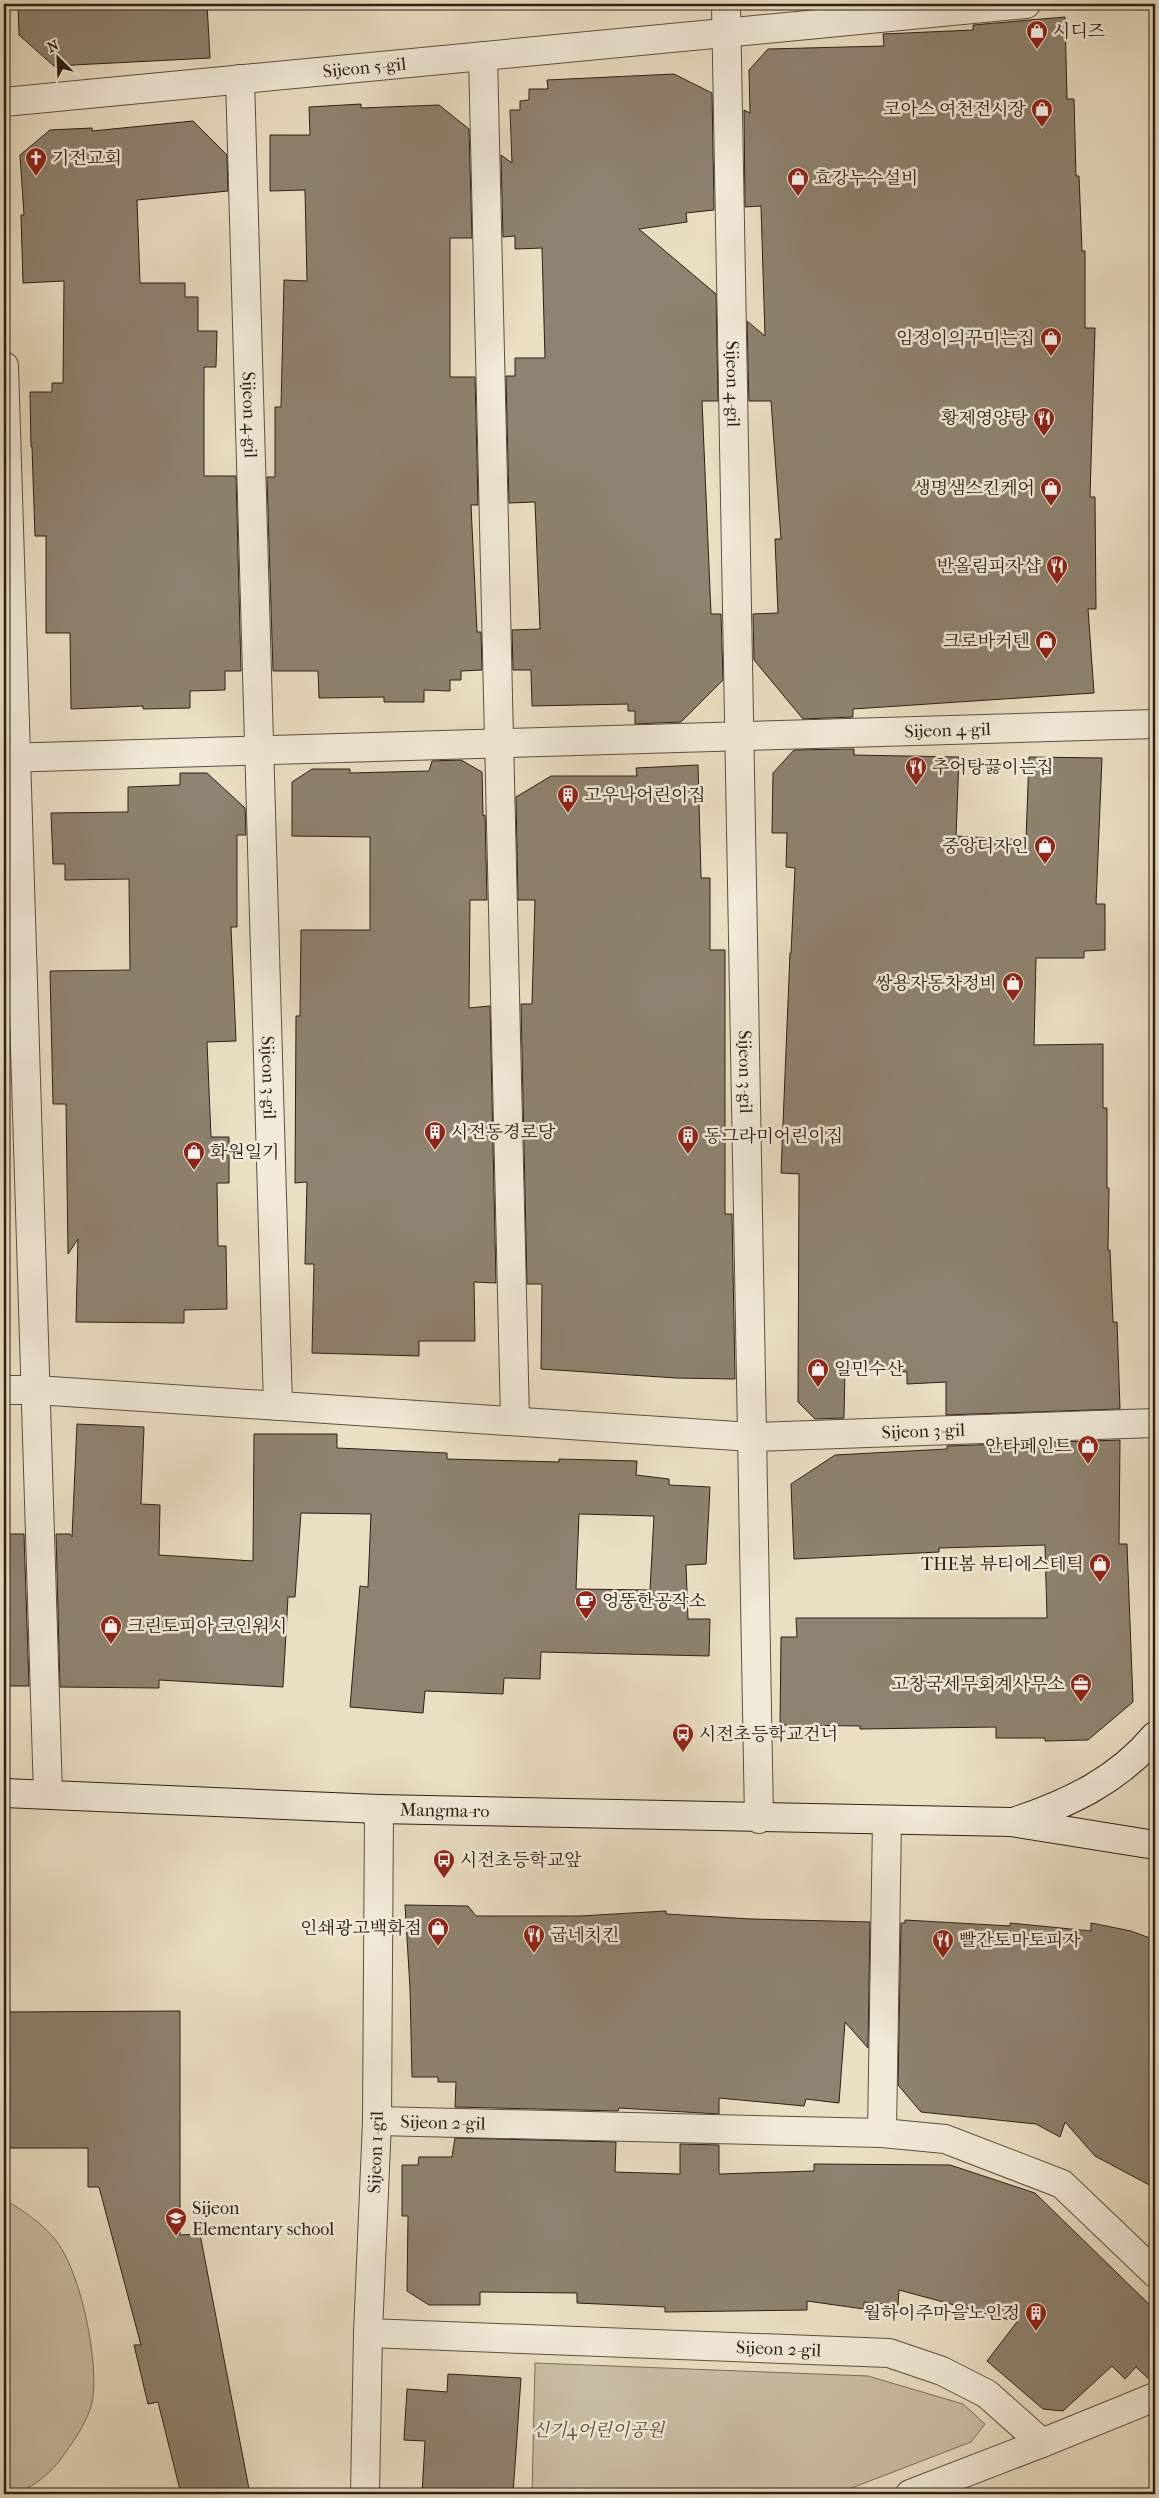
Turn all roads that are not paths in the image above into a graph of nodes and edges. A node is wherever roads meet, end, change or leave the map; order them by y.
1 (726, 4) edge
2 (1026, 4) edge
3 (726, 33) junction
4 (483, 56) junction
5 (240, 79) junction
6 (4, 102) edge
7 (4, 366) edge
8 (6, 516) edge
9 (1155, 724) edge
10 (739, 736) junction
11 (498, 744) junction
12 (258, 750) junction
13 (10, 757) edge
14 (4, 1390) edge
15 (36, 1390) junction
16 (278, 1406) junction
17 (515, 1421) junction
18 (1155, 1422) edge
19 (752, 1437) junction
20 (1155, 1736) edge
21 (4, 1793) edge
22 (48, 1794) junction
23 (379, 1809) junction
24 (759, 1819) junction
25 (886, 1820) junction
26 (1012, 1822) junction
27 (1155, 1844) edge
28 (377, 2121) junction
29 (882, 2133) junction
30 (1155, 2273) edge
31 (368, 2333) junction
32 (1155, 2397) edge
33 (1042, 2443) junction
34 (365, 2494) edge
35 (910, 2494) edge

1 - 3 street
2 - 3 street, Sijeon 5-gil
3 - 4 street, Sijeon 5-gil
3 - 10 street, Sijeon 4-gil
4 - 5 street, Sijeon 5-gil
4 - 11 street
5 - 6 street, Sijeon 5-gil
5 - 12 street, Sijeon 4-gil
7 - 8 street
8 - 13 street
9 - 10 street, Sijeon 4-gil
10 - 11 street, Sijeon 4-gil
10 - 19 street, Sijeon 3-gil
11 - 12 street, Sijeon 4-gil
11 - 17 street
12 - 13 street, Sijeon 4-gil
12 - 16 street, Sijeon 3-gil
13 - 15 street
14 - 15 street, Sijeon 3-gil
15 - 16 street, Sijeon 3-gil
15 - 22 street
16 - 17 street, Sijeon 3-gil
17 - 19 street, Sijeon 3-gil
18 - 19 street, Sijeon 3-gil
19 - 24 street
20 - 26 street
21 - 22 street, Mangma-ro
22 - 23 street, Mangma-ro
23 - 24 street, Mangma-ro
23 - 28 street, Sijeon 1-gil
24 - 25 street, Mangma-ro
25 - 26 street, Mangma-ro
25 - 29 street
26 - 27 street
28 - 29 street, Sijeon 2-gil
28 - 31 street, Sijeon 1-gil
29 - 30 street, Sijeon 2-gil
31 - 33 street, Sijeon 2-gil
31 - 34 street, Sijeon 1-gil
32 - 33 street
33 - 35 street

